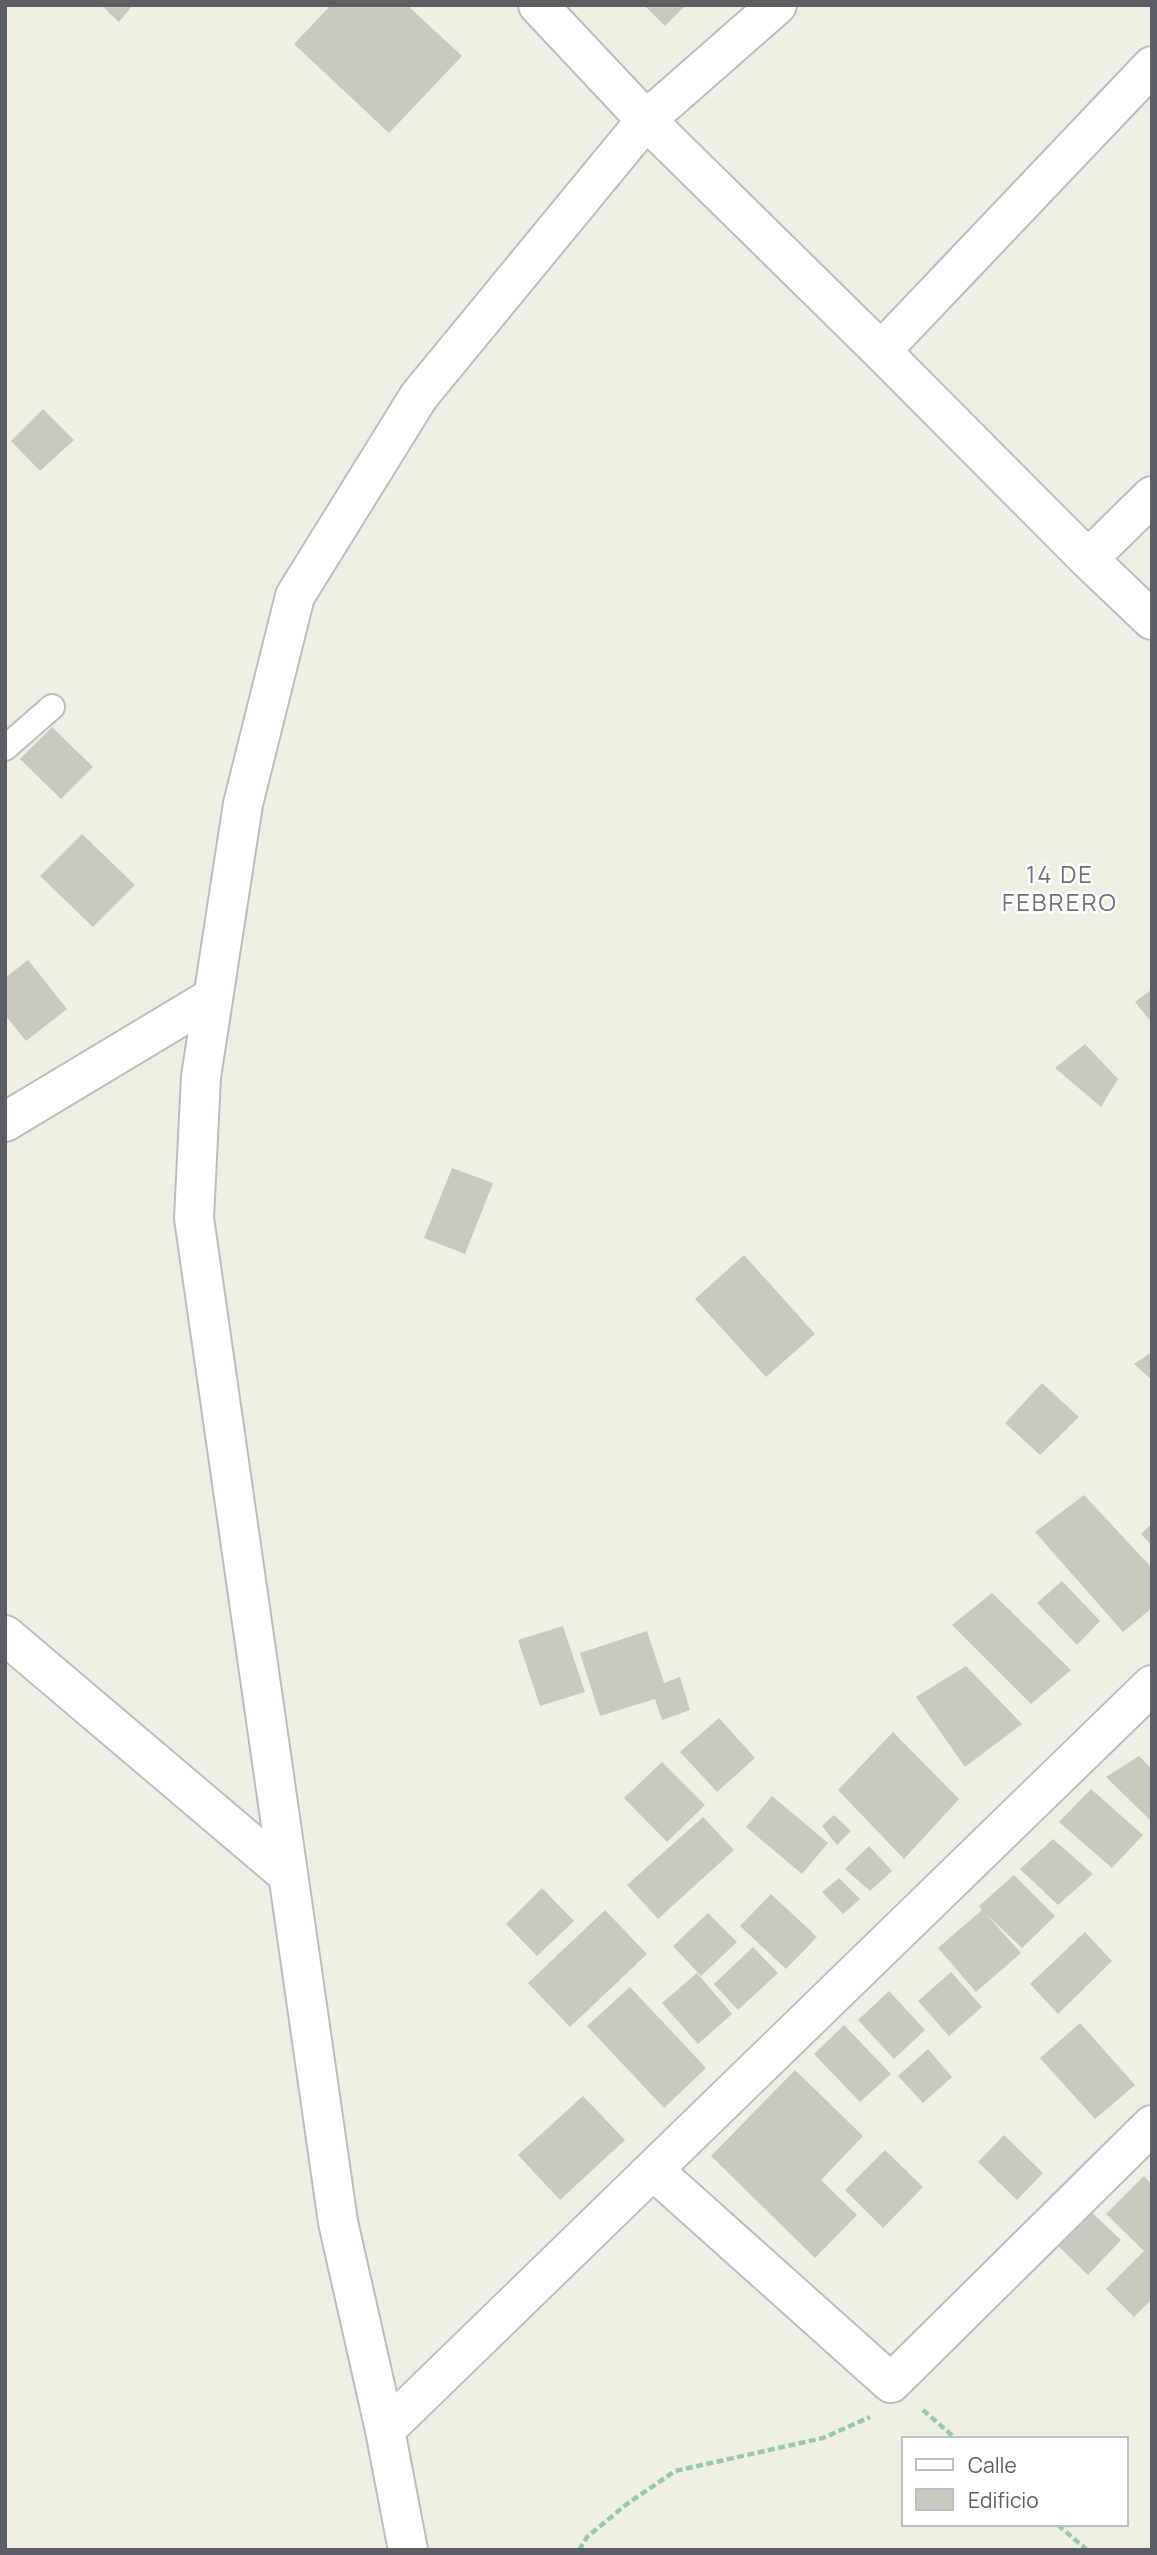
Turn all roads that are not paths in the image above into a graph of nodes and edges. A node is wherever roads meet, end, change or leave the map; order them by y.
1 (538, 5) edge
2 (777, 5) edge
3 (1152, 66) edge
4 (646, 120) junction
5 (881, 351) junction
6 (1152, 496) edge
7 (1088, 559) junction
8 (1152, 620) edge
9 (52, 707) dead end
10 (5, 748) edge
11 (213, 997) junction
12 (5, 1122) edge
13 (5, 1635) edge
14 (1152, 1685) edge
15 (288, 1875) junction
16 (1152, 2125) edge
17 (653, 2170) junction
18 (385, 2430) junction
19 (408, 2550) edge

1 - 4 street
2 - 4 street
3 - 5 street
4 - 5 street
4 - 11 street
5 - 7 street
6 - 7 street
7 - 8 street
9 - 10 lane
11 - 12 street
11 - 15 street
13 - 15 street
14 - 17 street
15 - 18 street
16 - 17 street
17 - 18 street
18 - 19 street

